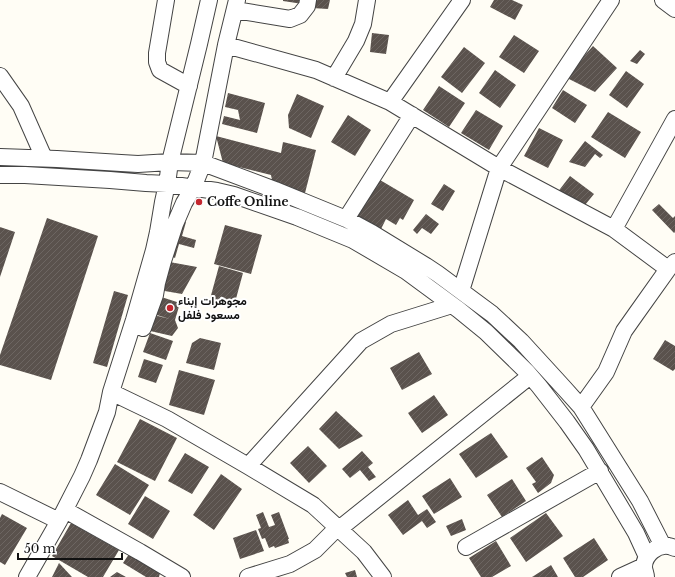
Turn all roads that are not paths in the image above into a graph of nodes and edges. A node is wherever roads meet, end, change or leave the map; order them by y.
1 (166, 0) edge
2 (208, 0) edge
3 (308, 0) edge
4 (367, 0) edge
5 (462, 0) edge
6 (611, 0) edge
7 (663, 0) edge
8 (236, 5) edge
9 (675, 9) edge
10 (226, 44) junction
11 (0, 76) edge
12 (334, 78) junction
13 (189, 86) junction
14 (390, 102) junction
15 (412, 115) junction
16 (675, 119) edge
17 (0, 157) edge
18 (44, 158) junction
19 (170, 162) junction
20 (203, 163) junction
21 (499, 168) junction
22 (0, 176) edge
23 (168, 184) junction
24 (193, 188) junction
25 (346, 219) junction
26 (614, 229) junction
27 (672, 266) edge
28 (461, 291) junction
29 (452, 305) junction
30 (530, 376) junction
31 (115, 394) junction
32 (581, 407) junction
33 (248, 466) junction
34 (600, 471) junction
35 (0, 492) edge
36 (62, 516) junction
37 (338, 528) junction
38 (671, 545) edge
39 (466, 547) dead end
40 (646, 567) edge
41 (27, 577) edge
42 (182, 577) edge
43 (248, 577) edge
44 (383, 577) edge
45 (620, 577) edge

1 - 13 street
2 - 13 street
3 - 8 street
4 - 12 street
5 - 14 street
6 - 21 street
7 - 9 street
8 - 10 street
10 - 12 street
10 - 20 street
11 - 18 street
12 - 14 street
13 - 19 street
14 - 15 street
15 - 21 street
15 - 25 street
16 - 26 street
17 - 18 street
18 - 19 street
19 - 20 street
19 - 23 street
20 - 24 street
20 - 25 street
21 - 26 street
21 - 28 street
22 - 23 street
23 - 24 street
23 - 31 street
24 - 29 street
24 - 31 street
25 - 28 street
26 - 27 street
27 - 32 street
28 - 32 street
29 - 30 street
29 - 33 street
30 - 34 street
30 - 37 street
31 - 33 street
31 - 36 street
32 - 38 street
33 - 37 street
34 - 39 street
34 - 40 street
35 - 36 street
36 - 41 street
36 - 42 street
37 - 43 street
37 - 44 street
38 - 40 street
40 - 45 street

